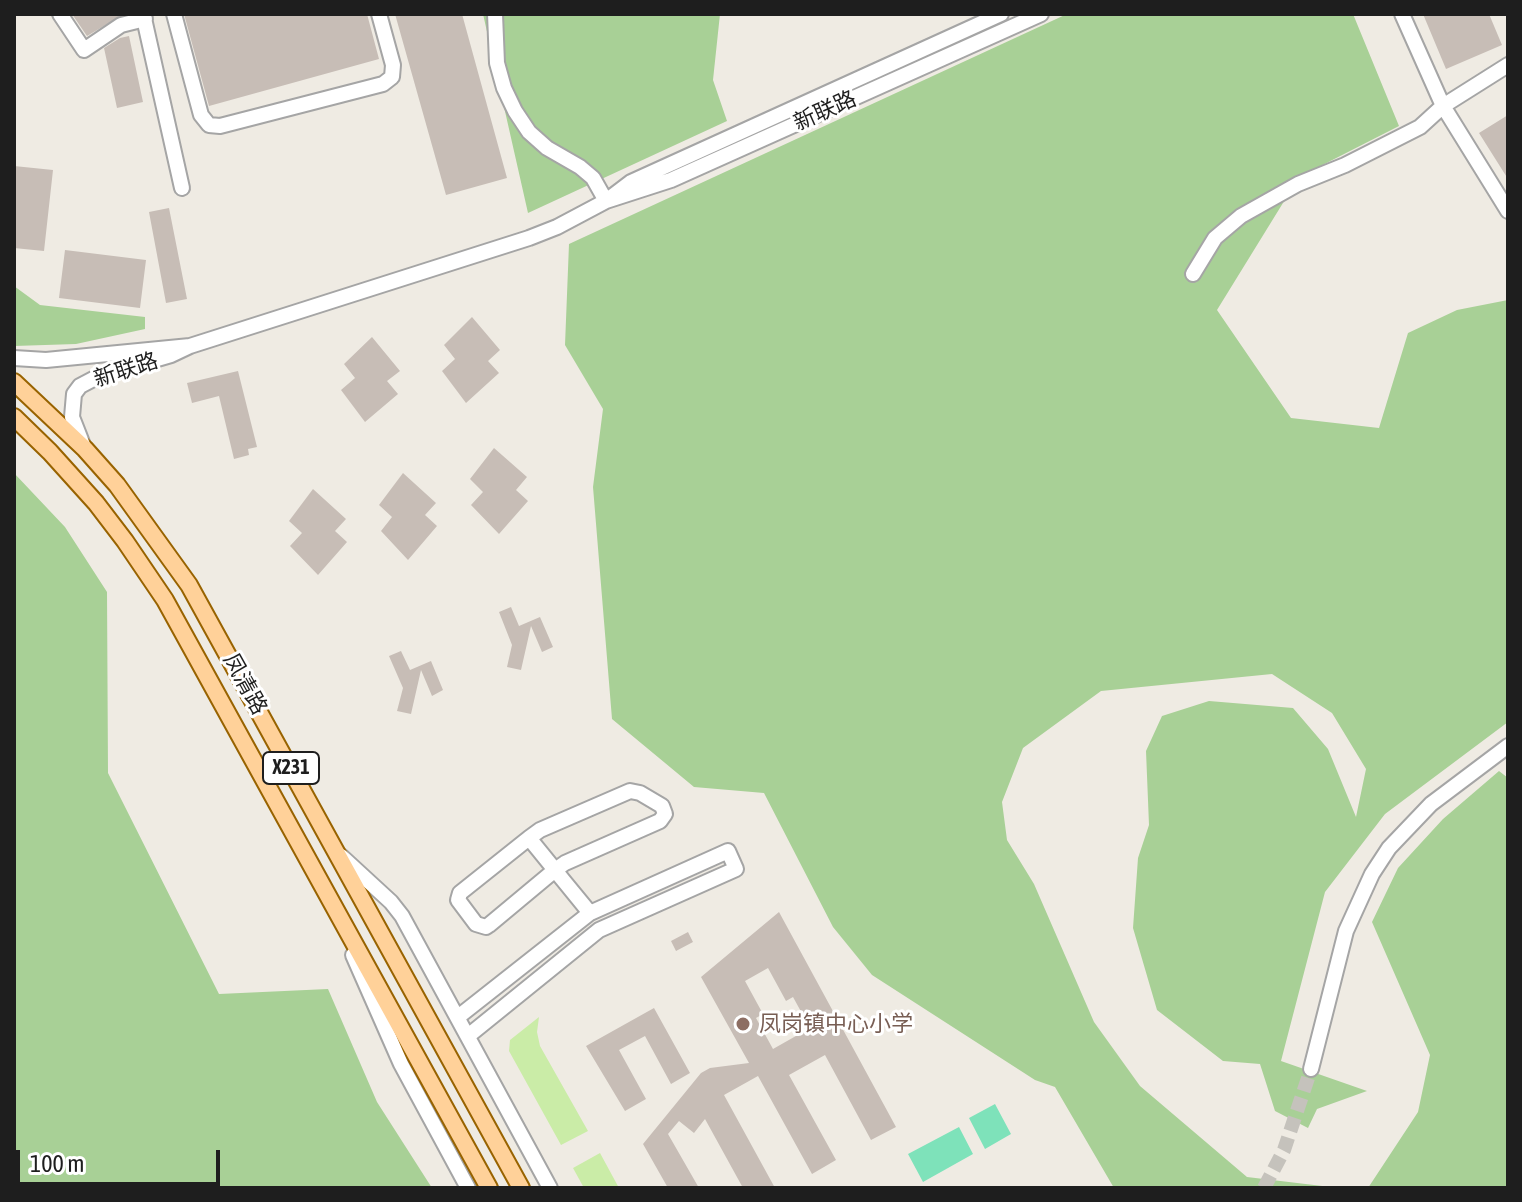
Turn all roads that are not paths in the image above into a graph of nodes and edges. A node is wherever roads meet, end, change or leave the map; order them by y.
1 (60, 14) edge
2 (174, 14) edge
3 (379, 14) edge
4 (495, 14) edge
5 (1001, 14) edge
6 (1041, 14) edge
7 (1402, 14) edge
8 (144, 16) edge
9 (1508, 65) edge
10 (1443, 106) junction
11 (182, 188) dead end
12 (606, 201) junction
13 (1508, 211) edge
14 (1193, 274) dead end
15 (190, 346) junction
16 (14, 358) edge
17 (14, 382) edge
18 (14, 417) edge
19 (85, 449) junction
20 (1508, 746) edge
21 (529, 838) junction
22 (338, 853) junction
23 (555, 870) junction
24 (321, 881) junction
25 (590, 913) junction
26 (458, 1017) junction
27 (468, 1036) junction
28 (1311, 1069) tunnel mouth
29 (468, 1188) edge
30 (489, 1188) edge
31 (521, 1188) edge
32 (550, 1188) edge

1 - 8 street
2 - 3 street
4 - 12 street
5 - 12 street, 新联路
6 - 12 street, 新联路
7 - 10 street
8 - 11 street
9 - 10 street
10 - 13 street
10 - 14 street
12 - 15 street, 新联路
15 - 16 street, 新联路
15 - 19 street, 新联路
17 - 19 main road, 凤清路 / X231
18 - 24 main road, 凤清路 / X231
19 - 22 main road, 凤清路 / X231
20 - 28 street
21 - 23 street
21 - 23 street
21 - 23 street
22 - 26 street
22 - 31 main road, 凤清路 / X231
23 - 25 street
24 - 29 street
24 - 30 main road, 凤清路 / X231
25 - 26 street
25 - 27 street
26 - 27 street
27 - 32 street

